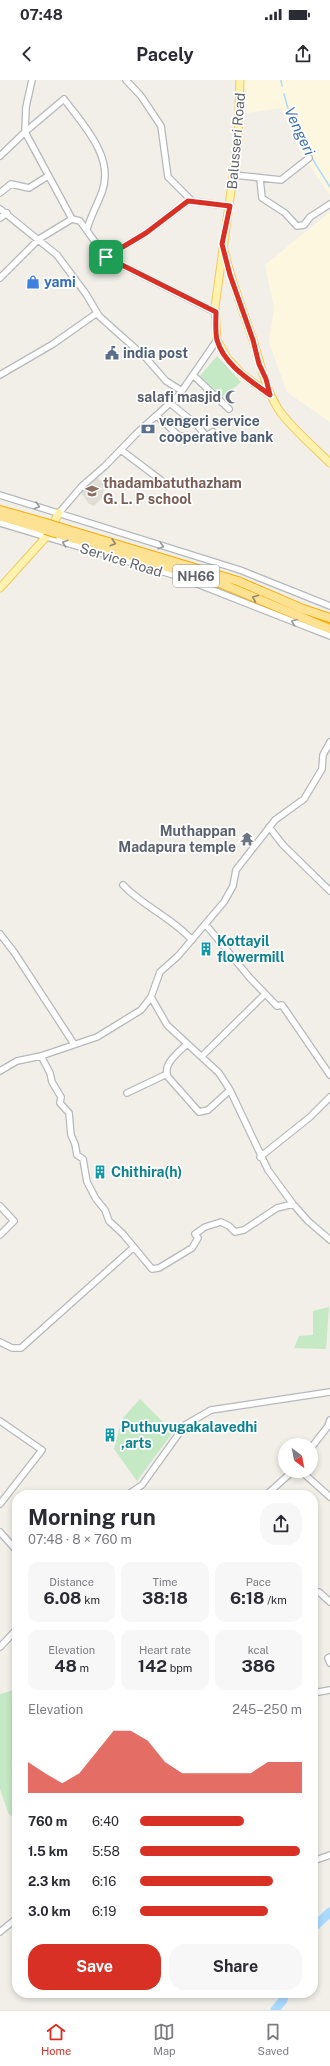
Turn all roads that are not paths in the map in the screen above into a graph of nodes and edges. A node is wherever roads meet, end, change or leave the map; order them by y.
1 (32, 80) edge
2 (126, 80) edge
3 (240, 80) edge
4 (25, 132) junction
5 (0, 156) edge
6 (309, 158) dead end
7 (234, 175) junction
8 (48, 176) junction
9 (260, 179) junction
10 (0, 193) edge
11 (192, 201) junction
12 (330, 204) edge
13 (230, 206) junction
14 (0, 209) edge
15 (7, 213) junction
16 (0, 218) edge
17 (72, 219) junction
18 (87, 229) junction
19 (39, 239) junction
20 (222, 244) junction
21 (106, 257) junction
22 (0, 278) edge
23 (216, 312) junction
24 (97, 313) junction
25 (217, 340) junction
26 (0, 375) edge
27 (194, 376) junction
28 (182, 391) junction
29 (270, 395) junction
30 (171, 404) junction
31 (229, 409) dead end
32 (157, 416) junction
33 (213, 432) dead end
34 (183, 436) dead end
35 (121, 450) junction
36 (330, 463) edge
37 (162, 481) dead end
38 (0, 495) edge
39 (0, 510) edge
40 (59, 513) junction
41 (0, 516) edge
42 (0, 523) edge
43 (46, 530) junction
44 (60, 531) junction
45 (0, 588) edge
46 (330, 606) edge
47 (330, 618) edge
48 (330, 629) edge
49 (330, 636) edge
50 (330, 742) edge
51 (269, 827) junction
52 (123, 885) dead end
53 (330, 891) edge
54 (206, 924) junction
55 (0, 934) edge
56 (192, 940) junction
57 (265, 994) junction
58 (151, 997) junction
59 (74, 1044) junction
60 (187, 1044) junction
61 (41, 1056) junction
62 (202, 1056) junction
63 (0, 1071) edge
64 (167, 1074) junction
65 (330, 1075) edge
66 (230, 1090) junction
67 (127, 1093) dead end
68 (330, 1097) edge
69 (260, 1157) junction
70 (293, 1204) junction
71 (0, 1206) edge
72 (0, 1235) edge
73 (330, 1240) edge
74 (134, 1247) junction
75 (0, 1342) edge
76 (330, 1392) edge
77 (330, 1420) edge
78 (0, 1421) edge
79 (318, 1439) edge
80 (285, 1478) edge
81 (309, 1478) edge
82 (134, 1490) edge
83 (272, 1490) edge
84 (330, 1497) edge
85 (0, 1504) edge
86 (0, 1532) edge
87 (12, 1545) edge
88 (318, 1592) edge
89 (330, 1602) edge
90 (12, 1634) edge
91 (0, 1647) edge
92 (330, 1657) edge
93 (330, 1663) edge
94 (330, 1690) edge
95 (318, 1692) edge
96 (330, 1855) edge
97 (318, 1859) edge
98 (12, 1922) edge
99 (0, 1932) edge

1 - 4 street
2 - 11 street
3 - 7 main road, Balusseri Road
4 - 5 street
4 - 8 street
4 - 18 street
6 - 9 street
7 - 9 street
7 - 13 main road, Balusseri Road
8 - 10 street
8 - 17 street
9 - 12 street
11 - 13 street
11 - 21 street
13 - 20 main road, Balusseri Road
14 - 15 street
15 - 16 street
15 - 19 street
17 - 18 street
17 - 19 street
18 - 21 street
19 - 22 street
19 - 24 street
20 - 23 main road, Balusseri Road
20 - 29 main road
21 - 23 street
23 - 25 main road, Balusseri Road
24 - 26 street
24 - 28 street
25 - 27 street
25 - 29 main road, Balusseri Road
27 - 28 street
27 - 31 street
28 - 30 street
29 - 36 main road
30 - 32 street
30 - 33 street
32 - 34 street
32 - 35 street
35 - 37 street
35 - 40 street
38 -> 40 street
39 - 43 highway, NH66
40 - 43 main road
40 -> 46 street
41 - 43 highway, NH66
42 - 43 street, Service Road
43 - 44 highway, NH66, bridge
43 - 45 main road
49 -> 43 street, Service Road
44 -> 47 highway, NH66
48 -> 44 highway, NH66
50 - 51 street
51 - 53 street
51 - 54 street
52 - 56 street
54 - 56 street
54 - 57 street
55 - 59 street
56 - 58 street
57 - 62 street
57 - 65 street
58 - 59 street
58 - 60 street
59 - 61 street
60 - 62 street
60 - 64 street
61 - 63 street
61 - 74 street
62 - 66 street
64 - 66 street
64 - 67 street
66 - 69 street
68 - 69 street
69 - 70 street
70 - 73 street
70 - 74 street
71 - 72 street
74 - 75 street
76 - 82 street
77 - 79 street
78 - 85 street
80 - 83 street
81 - 84 street
86 - 87 street
88 - 89 street
90 - 91 street
92 - 93 street
94 - 95 street
96 - 97 street
98 - 99 street

